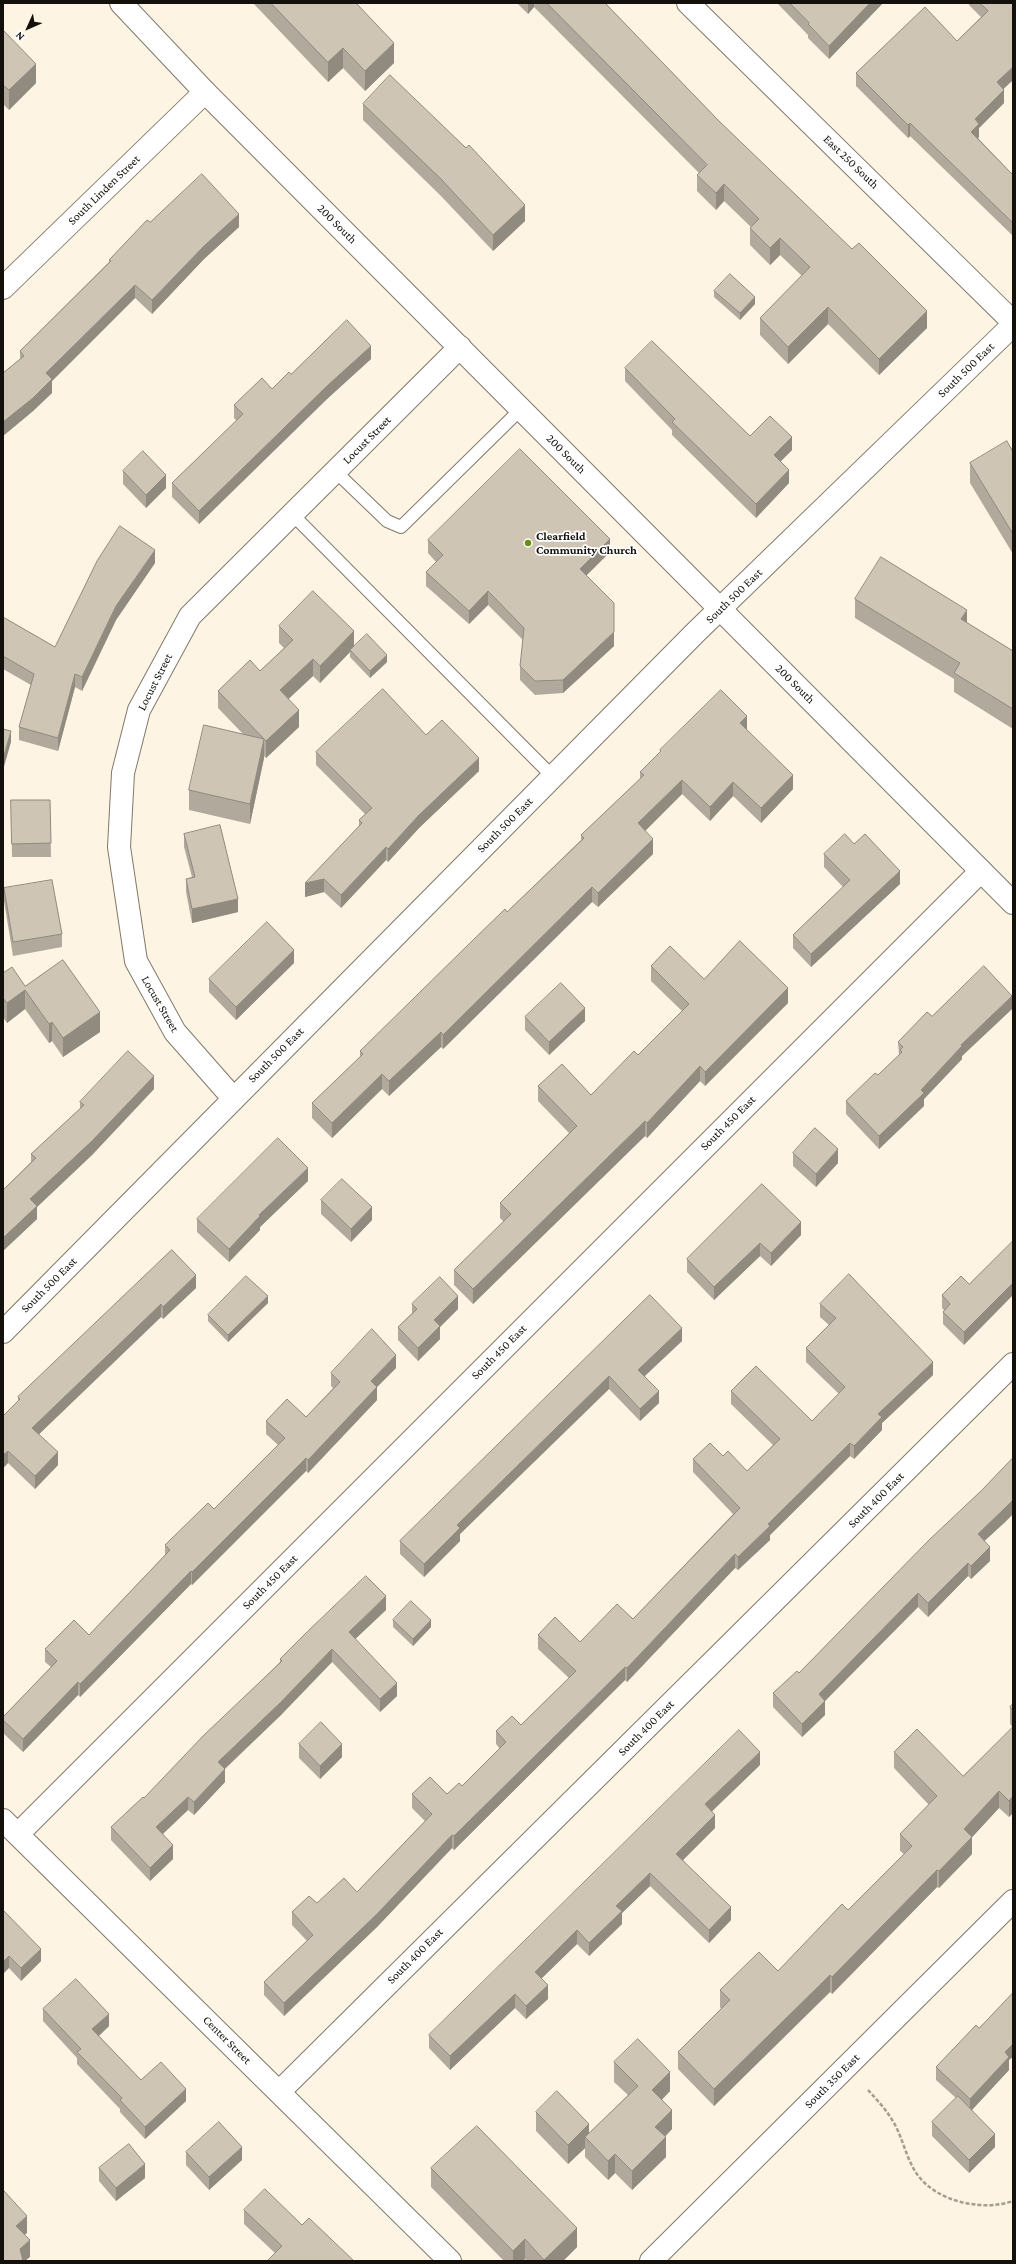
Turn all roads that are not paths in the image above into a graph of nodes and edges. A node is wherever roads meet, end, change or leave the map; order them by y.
1 (121, 3) edge
2 (688, 3) edge
3 (205, 92) junction
4 (3, 288) edge
5 (1013, 323) edge
6 (460, 347) junction
7 (521, 409) junction
8 (335, 471) junction
9 (292, 514) junction
10 (720, 609) junction
11 (552, 777) junction
12 (981, 871) junction
13 (1013, 903) edge
14 (233, 1098) junction
15 (3, 1332) edge
16 (1013, 1364) edge
17 (10, 1827) edge
18 (1013, 1901) edge
19 (278, 2092) junction
20 (450, 2261) edge
21 (651, 2261) edge

1 - 3 street, 200 South
2 - 5 street, East 250 South
3 - 4 street, South Linden Street
3 - 6 street, 200 South
5 - 10 street, South 500 East
6 - 7 street, 200 South
6 - 8 street, Locust Street
7 - 8 lane
7 - 10 street, 200 South
8 - 9 street, Locust Street
9 - 11 lane
9 - 14 street, Locust Street
10 - 11 street, South 500 East
10 - 12 street, 200 South
11 - 14 street, South 500 East
12 - 13 street, 200 South
12 - 17 street, South 450 East
14 - 15 street, South 500 East
16 - 19 street, South 400 East
17 - 19 street, Center Street
18 - 21 street, South 350 East
19 - 20 street, Center Street

